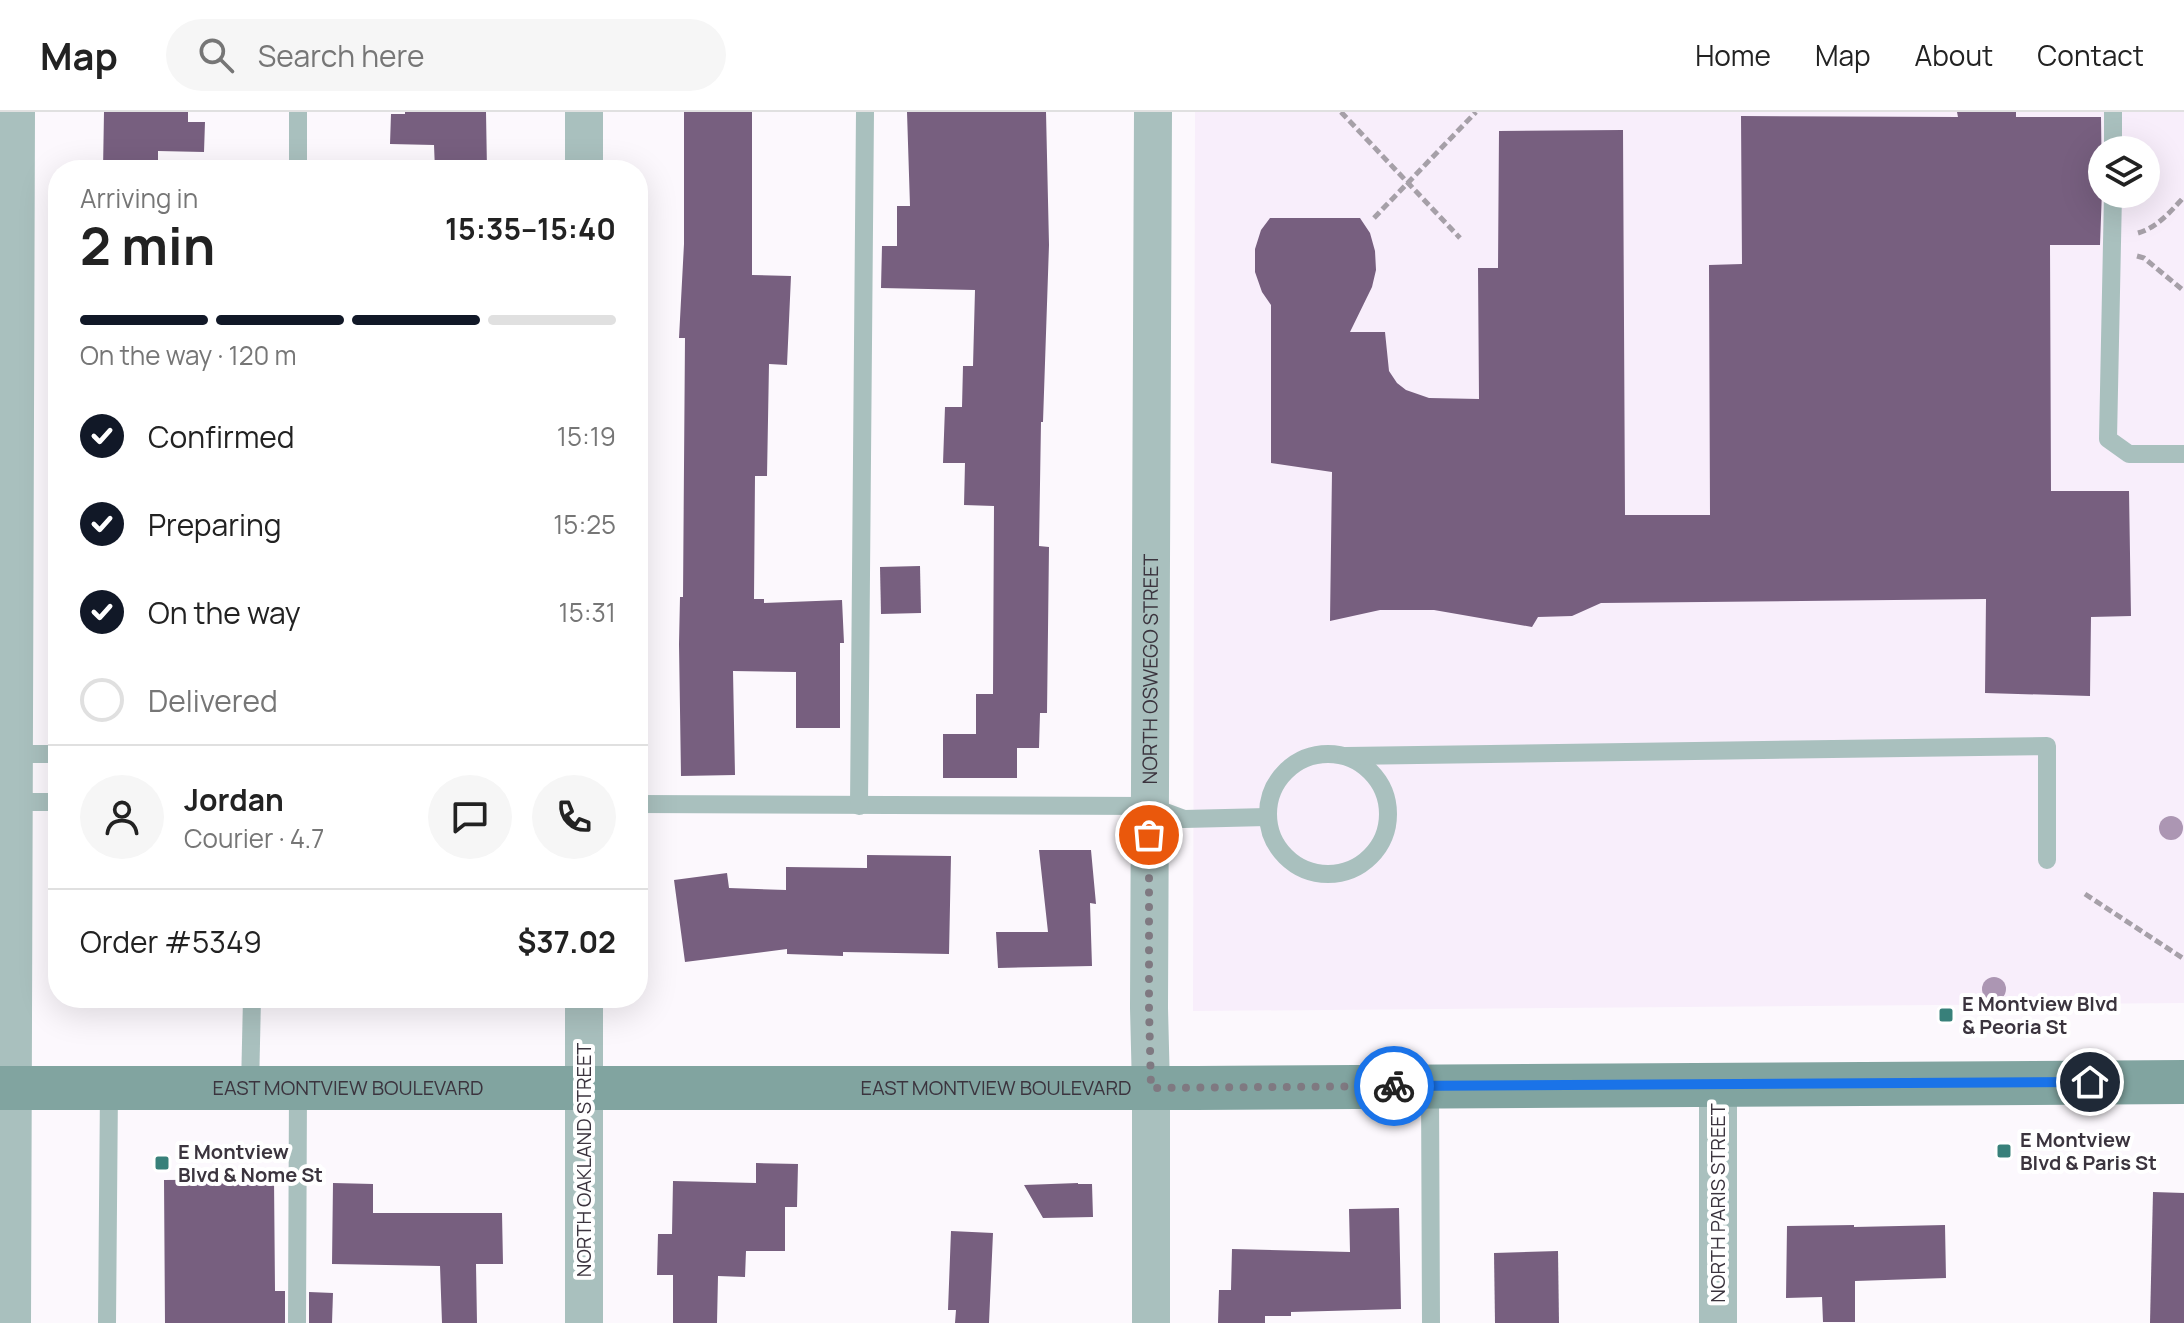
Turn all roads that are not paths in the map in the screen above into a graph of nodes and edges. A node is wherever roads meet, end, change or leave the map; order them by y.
1 (16, 112) edge
2 (298, 112) edge
3 (584, 112) edge
4 (865, 112) edge
5 (1153, 112) edge
6 (2113, 112) edge
7 (2113, 136) edge
8 (298, 160) edge
9 (584, 160) edge
10 (2113, 208) edge
11 (2184, 454) edge
12 (8, 754) edge
13 (48, 754) edge
14 (1346, 756) junction
15 (15, 802) junction
16 (48, 802) edge
17 (648, 804) edge
18 (859, 806) junction
19 (1149, 806) junction
20 (1267, 817) junction
21 (7, 854) edge
22 (2047, 860) dead end
23 (252, 1008) edge
24 (584, 1008) edge
25 (2184, 1082) edge
26 (1718, 1083) junction
27 (1430, 1086) junction
28 (584, 1087) junction
29 (6, 1088) edge
30 (109, 1088) junction
31 (250, 1088) junction
32 (298, 1088) junction
33 (1151, 1088) junction
34 (12, 1323) edge
35 (107, 1323) edge
36 (297, 1323) edge
37 (584, 1323) edge
38 (1151, 1323) edge
39 (1431, 1323) edge
40 (1718, 1323) edge

1 - 12 street
2 - 8 lane
3 - 9 street
4 - 18 lane
5 - 19 street, NORTH OSWEGO STREET
6 - 7 lane
10 - 11 lane
12 - 13 lane
12 - 15 street
14 - 20 lane
14 - 20 lane
14 - 22 lane
15 - 16 lane
15 - 21 street
17 - 18 lane
18 - 19 lane
19 - 20 lane
19 - 33 street, NORTH OSWEGO STREET
21 - 29 street
23 - 31 lane
24 - 28 street, NORTH OAKLAND STREET
25 - 26 main road, EAST MONTVIEW BOULEVARD
26 - 27 main road, EAST MONTVIEW BOULEVARD
26 - 40 street, NORTH PARIS STREET
27 - 33 main road, EAST MONTVIEW BOULEVARD
27 - 39 lane
28 - 32 main road, EAST MONTVIEW BOULEVARD
28 - 33 main road, EAST MONTVIEW BOULEVARD
28 - 37 street, NORTH OAKLAND STREET
29 - 30 main road, EAST MONTVIEW BOULEVARD
29 - 34 street
30 - 31 main road, EAST MONTVIEW BOULEVARD
30 - 35 lane
31 - 32 main road, EAST MONTVIEW BOULEVARD
32 - 36 lane
33 - 38 street, NORTH OSWEGO STREET

